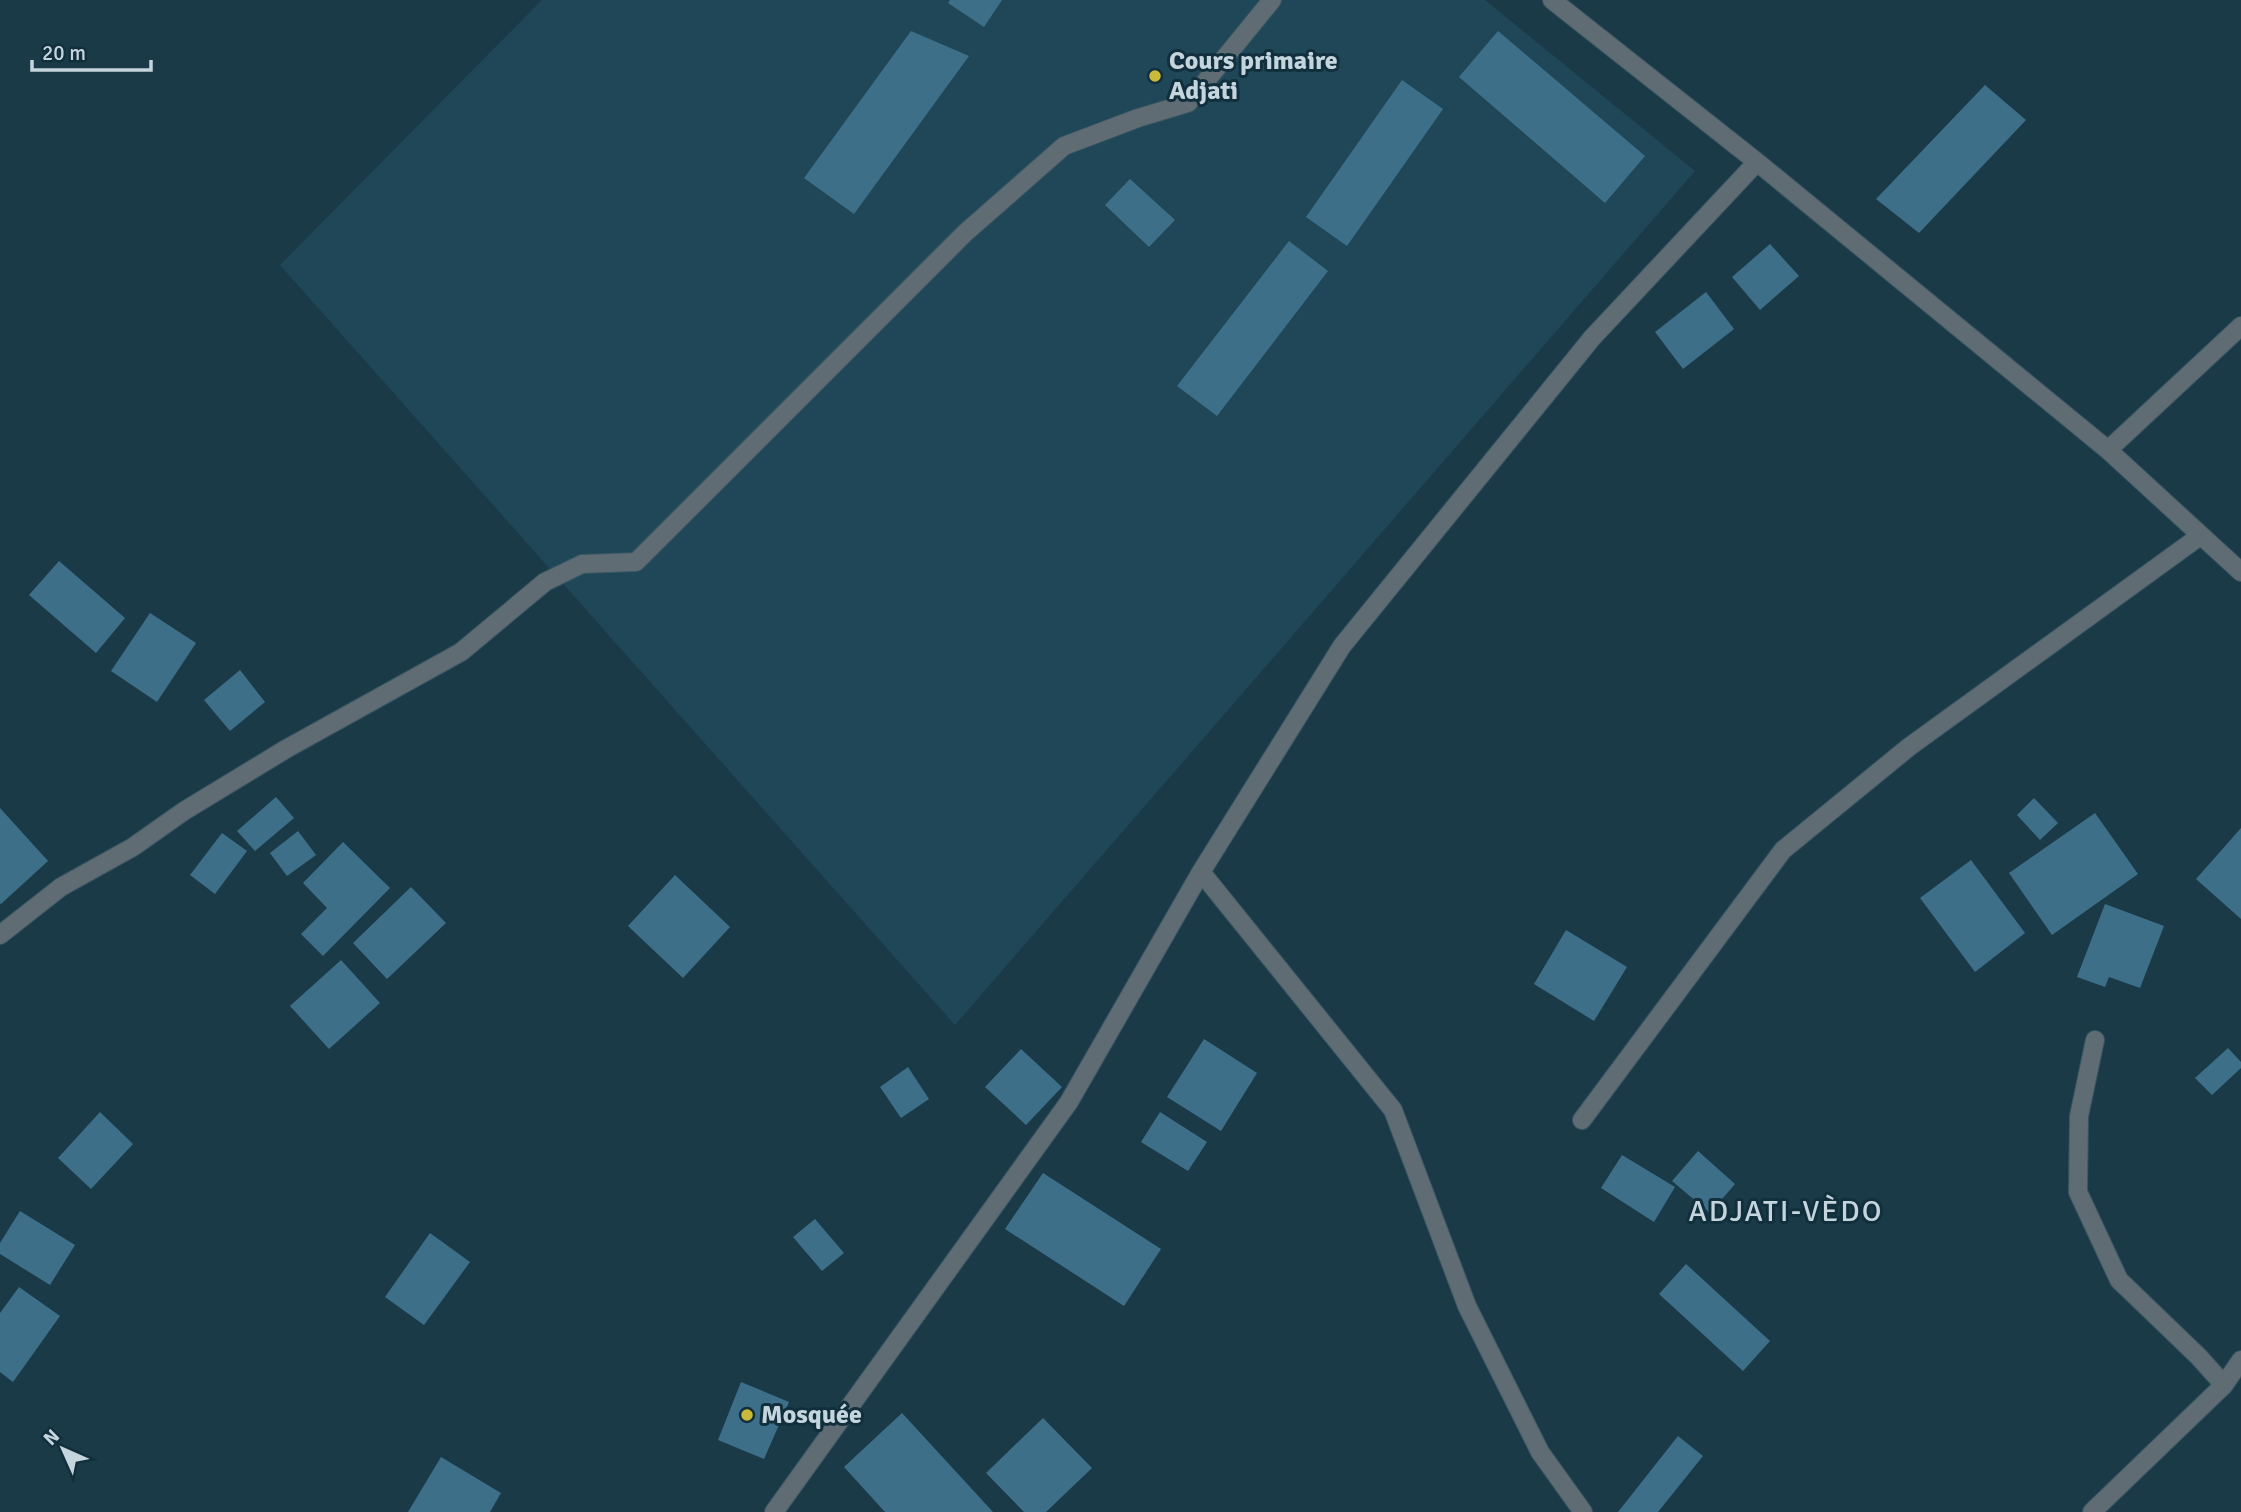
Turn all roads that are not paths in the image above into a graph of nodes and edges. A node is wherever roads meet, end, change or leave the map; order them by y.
1 (1272, 0) edge
2 (1552, 0) edge
3 (1757, 162) junction
4 (2241, 326) edge
5 (2108, 450) junction
6 (2200, 536) junction
7 (2241, 572) edge
8 (1201, 873) junction
9 (0, 934) edge
10 (2095, 1040) dead end
11 (1582, 1120) dead end
12 (2241, 1360) edge
13 (2224, 1385) junction
14 (774, 1512) edge
15 (1583, 1512) edge
16 (2092, 1512) edge

1 - 9 street
2 - 3 street
3 - 5 street
3 - 8 street
4 - 5 street
5 - 6 street
6 - 7 street
6 - 11 street
8 - 14 street
8 - 15 street
10 - 13 street
12 - 13 street
13 - 16 street

